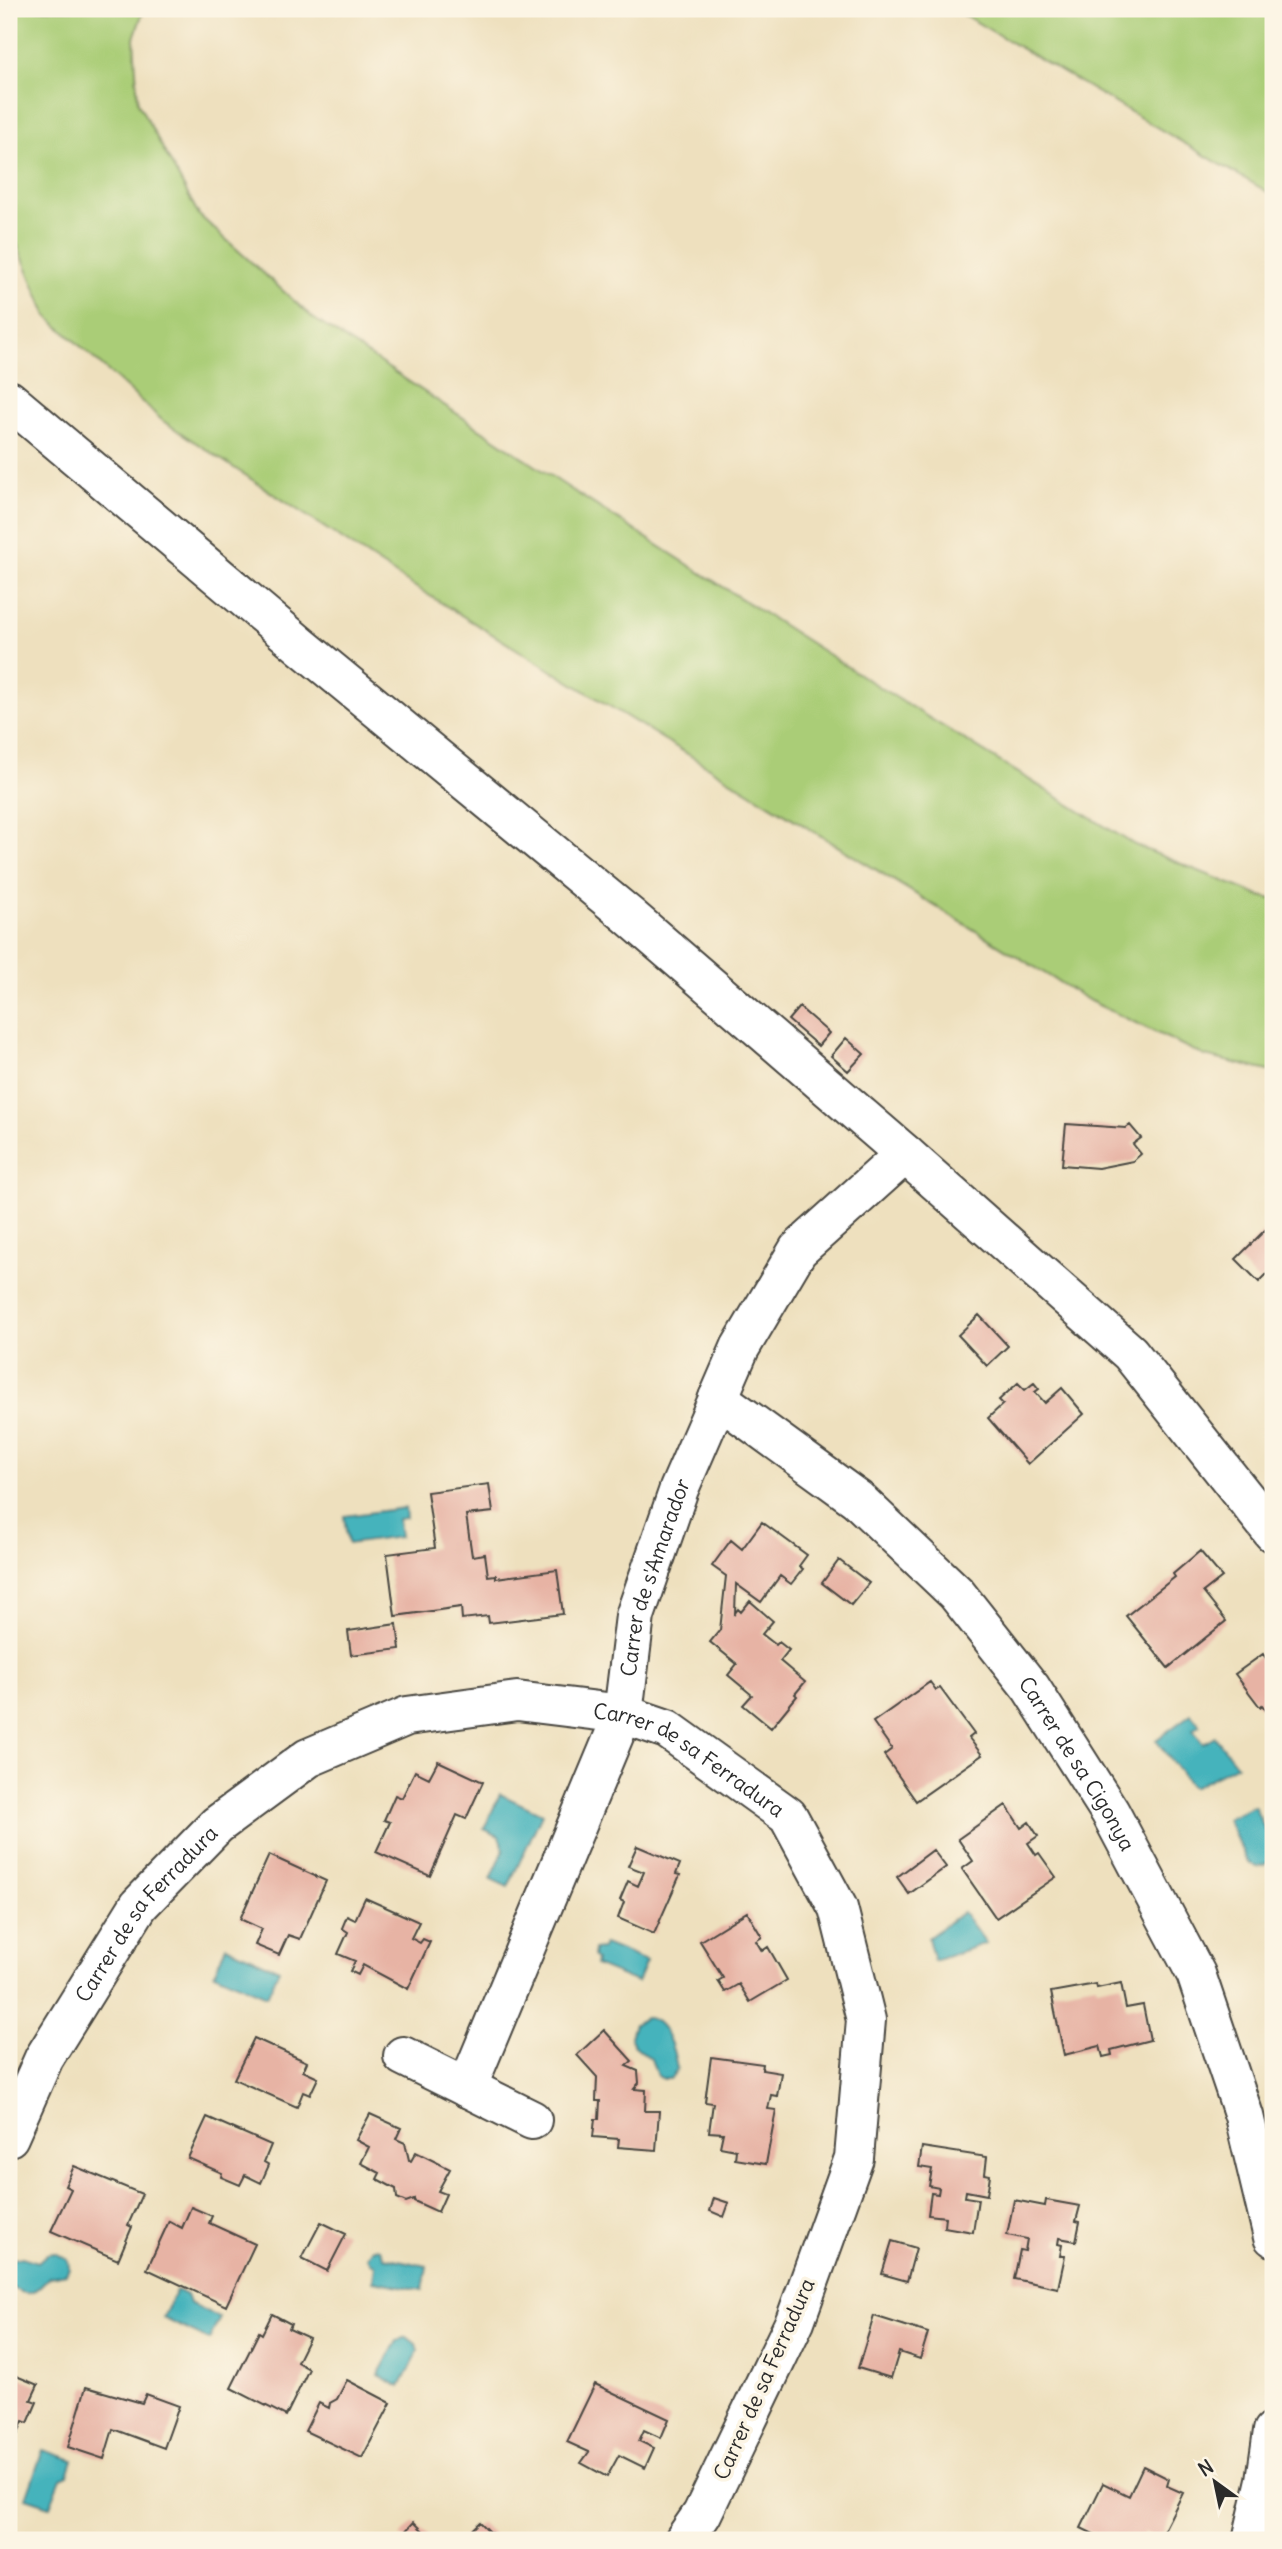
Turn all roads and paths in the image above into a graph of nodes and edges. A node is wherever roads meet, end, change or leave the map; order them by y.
1 (9, 400) edge
2 (905, 1154) junction
3 (718, 1398) junction
4 (1273, 1533) edge
5 (623, 1714) junction
6 (403, 2056) dead end
7 (467, 2088) junction
8 (532, 2120) dead end
9 (9, 2137) edge
10 (1273, 2238) edge
11 (1273, 2431) edge
12 (684, 2540) edge
13 (1252, 2540) edge

1 - 2 street
2 - 3 street, Carrer de s'Amarador
2 - 4 street
3 - 5 street, Carrer de s'Amarador
3 - 10 street, Carrer de sa Cigonya
5 - 7 street, Carrer de s'Amarador
5 - 9 street, Carrer de sa Ferradura
5 - 12 street, Carrer de sa Ferradura
6 - 7 street
7 - 8 street
11 - 13 street

